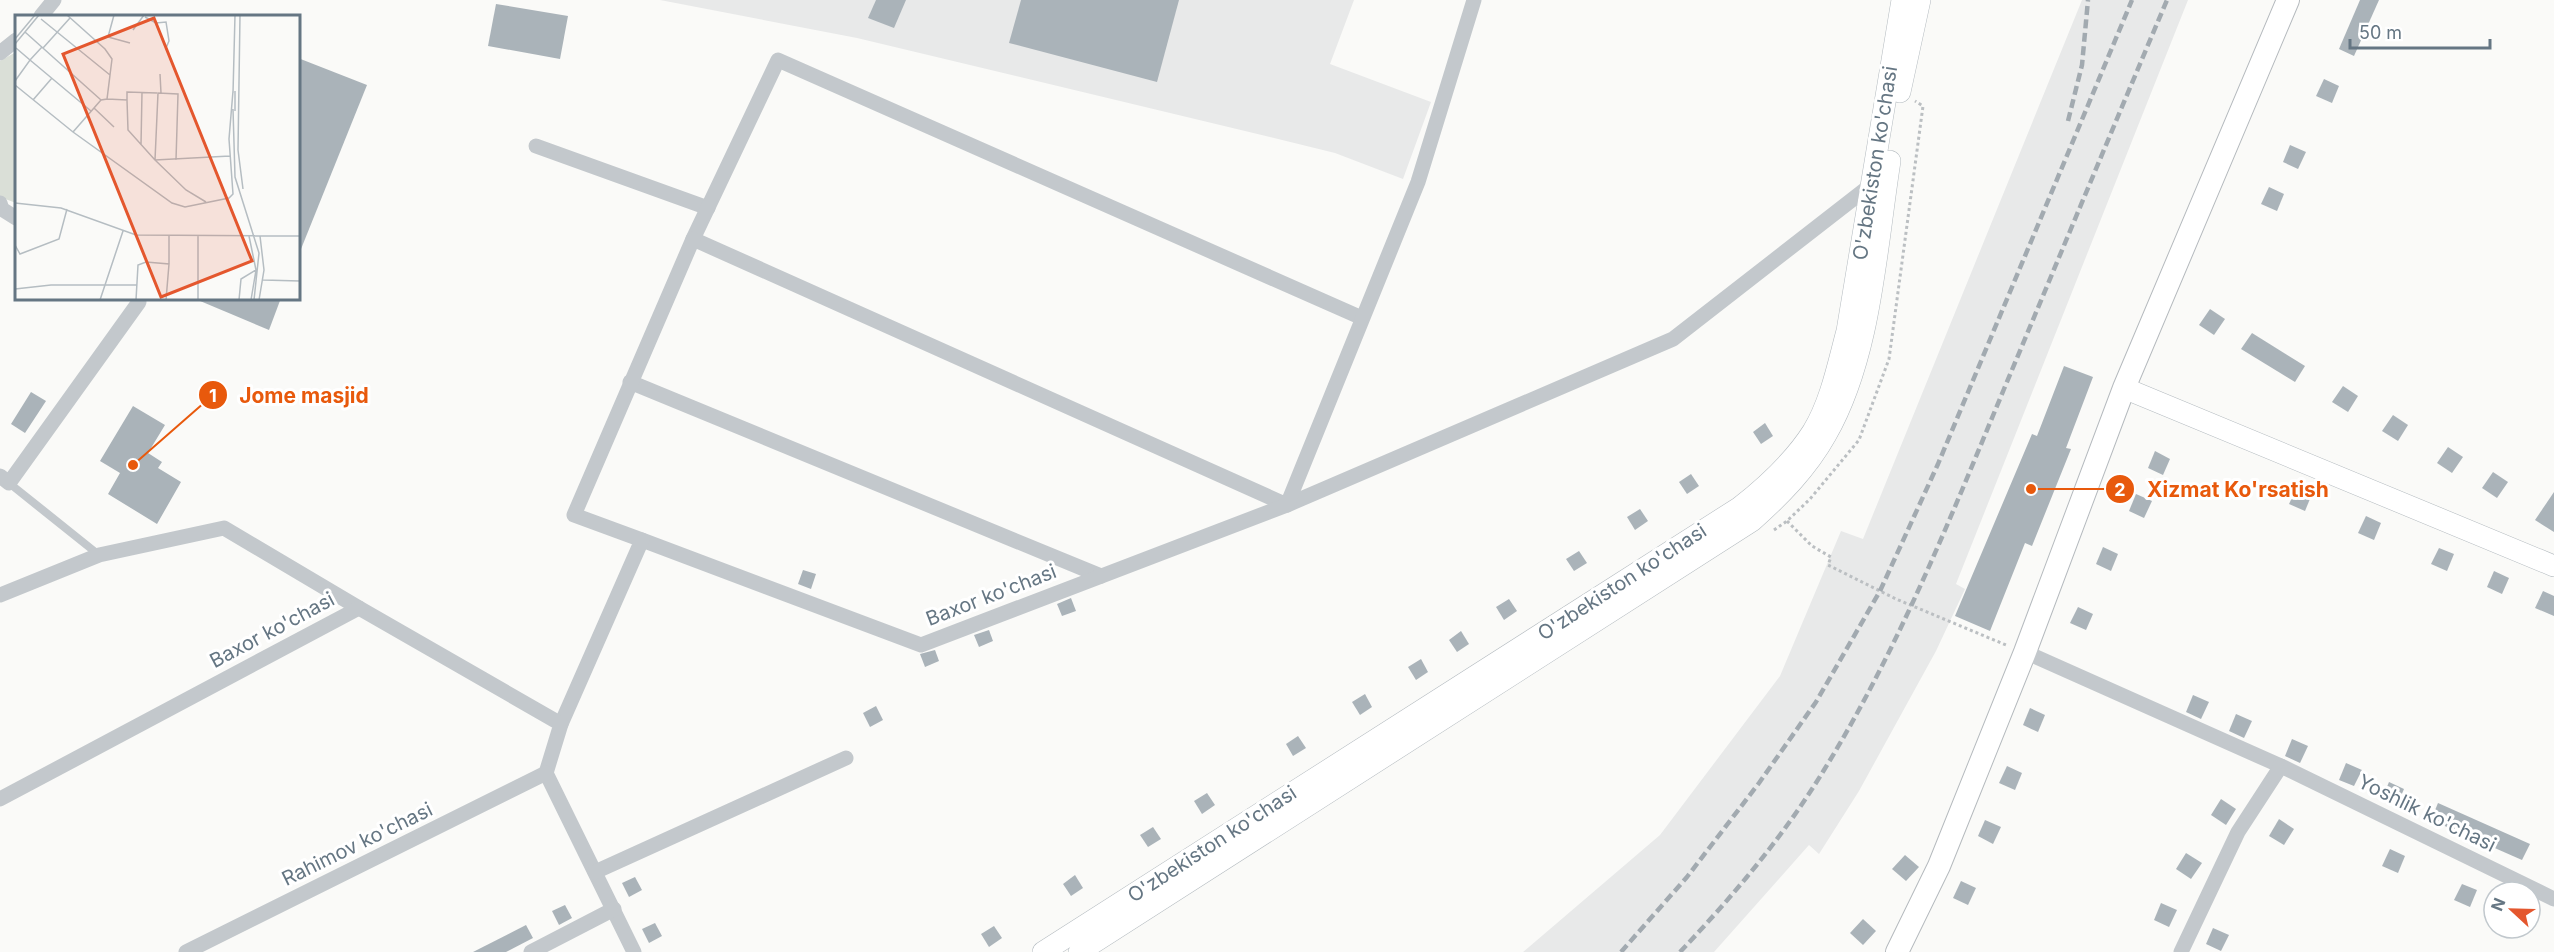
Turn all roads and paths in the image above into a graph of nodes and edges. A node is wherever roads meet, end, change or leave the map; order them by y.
1 (54, 0) edge
2 (1474, 0) edge
3 (1902, 0) edge
4 (1920, 0) edge
5 (2288, 0) edge
6 (42, 15) edge
7 (15, 41) edge
8 (0, 53) edge
9 (536, 146) dead end
10 (1871, 185) junction
11 (0, 203) edge
12 (708, 208) junction
13 (15, 217) edge
14 (693, 239) junction
15 (139, 302) dead end
16 (1362, 318) junction
17 (630, 382) junction
18 (2124, 388) junction
19 (4, 480) edge
20 (1287, 505) junction
21 (1787, 521) dead end
22 (642, 540) junction
23 (99, 555) junction
24 (2554, 566) edge
25 (1101, 576) junction
26 (0, 596) edge
27 (359, 608) junction
28 (2025, 652) junction
29 (561, 724) junction
30 (846, 758) dead end
31 (2281, 766) junction
32 (546, 773) junction
33 (0, 799) edge
34 (595, 872) junction
35 (2554, 899) edge
36 (614, 909) junction
37 (186, 952) edge
38 (531, 952) edge
39 (634, 952) edge
40 (1043, 952) edge
41 (1079, 952) edge
42 (1897, 952) edge
43 (2181, 952) edge

1 - 6 street
2 - 16 street
3 - 10 main road, O'zbekiston ko'chasi
4 - 41 main road, O'zbekiston ko'chasi
5 - 18 main road
7 - 8 street
9 - 12 street
10 - 20 street, Baxor ko'chasi
10 - 40 main road, O'zbekiston ko'chasi
11 - 13 street
12 - 14 street
12 - 16 street
14 - 17 street
14 - 20 street
15 - 19 street
16 - 20 street
17 - 22 street, Baxor ko'chasi
17 - 25 street
18 - 24 main road
18 - 28 main road
19 - 23 lane
20 - 25 street, Baxor ko'chasi
21 - 28 path
22 - 25 street, Baxor ko'chasi
22 - 29 street
23 - 26 street
23 - 27 street
27 - 29 street, Baxor ko'chasi
27 - 33 street, Baxor ko'chasi
28 - 31 street, Yoshlik ko'chasi
28 - 42 main road
29 - 32 street
30 - 34 street
31 - 35 street, Yoshlik ko'chasi
31 - 43 street
32 - 34 street
32 - 37 street, Rahimov ko'chasi
34 - 36 street
36 - 38 street
36 - 39 street

